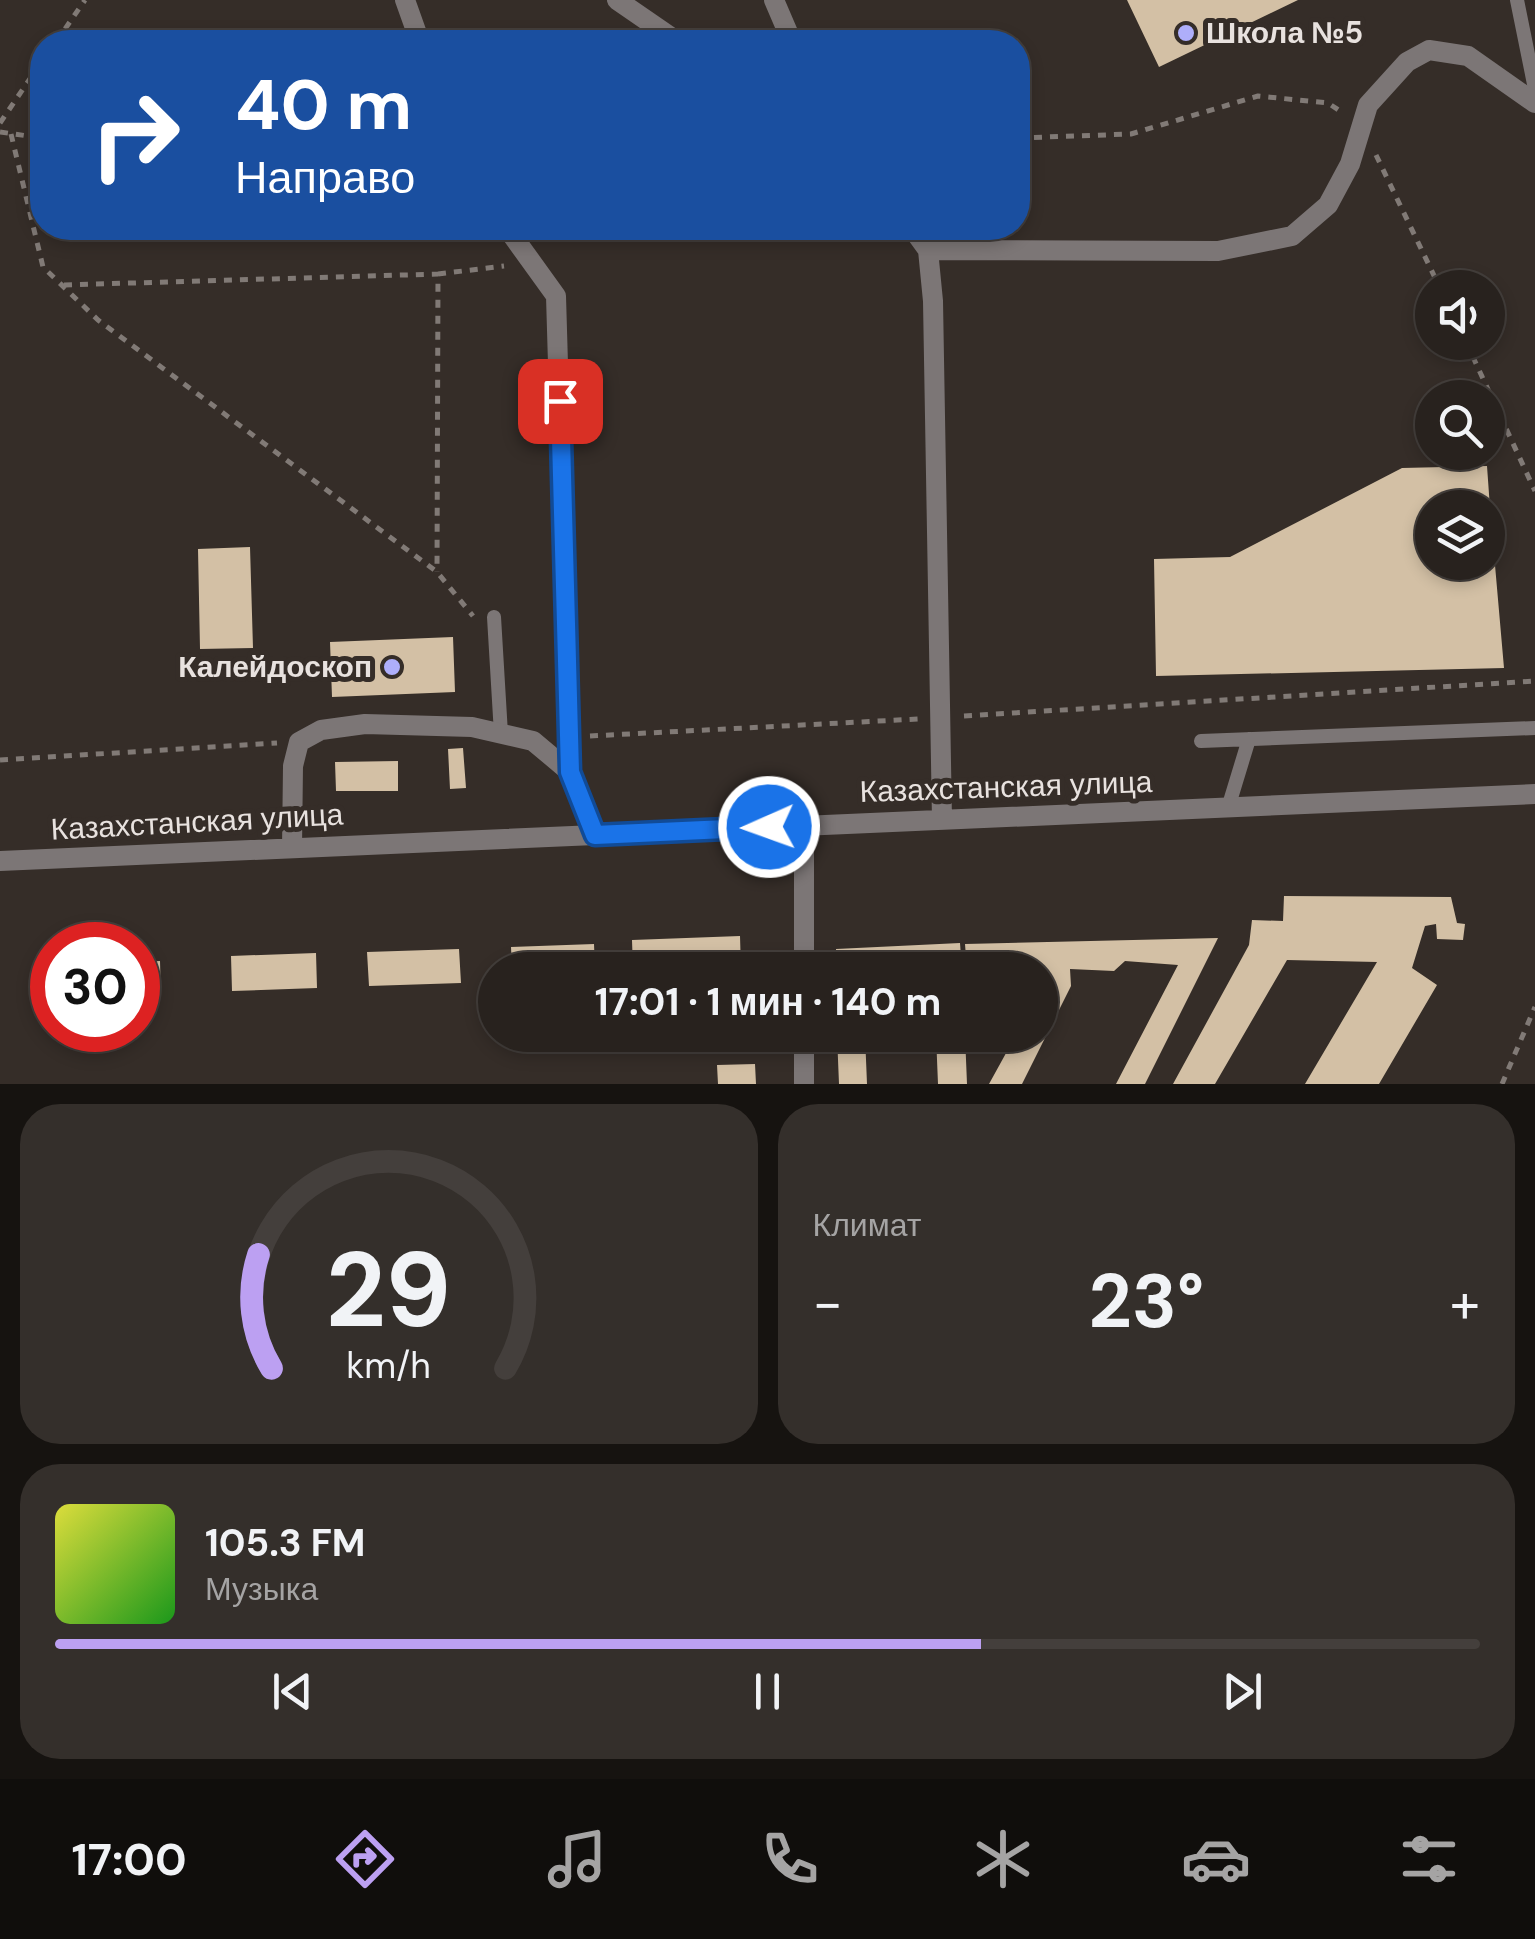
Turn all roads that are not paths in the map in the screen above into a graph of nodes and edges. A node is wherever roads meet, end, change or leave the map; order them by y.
1 (406, 0) edge
2 (617, 0) edge
3 (774, 0) edge
4 (1518, 0) edge
5 (416, 30) edge
6 (661, 30) edge
7 (787, 30) edge
8 (1535, 89) edge
9 (1535, 103) edge
10 (516, 240) edge
11 (921, 240) edge
12 (928, 250) junction
13 (494, 617) dead end
14 (1535, 728) edge
15 (501, 734) junction
16 (1250, 739) junction
17 (1201, 741) dead end
18 (570, 772) junction
19 (1535, 794) edge
20 (1228, 808) junction
21 (942, 820) junction
22 (804, 826) junction
23 (595, 835) junction
24 (292, 848) junction
25 (0, 861) edge
26 (804, 952) edge
27 (804, 1052) edge
28 (804, 1084) edge

1 - 5 street
2 - 6 street
3 - 7 street
4 - 8 lane
9 - 12 street
10 - 18 street
11 - 12 street
12 - 21 street
13 - 15 lane
14 - 16 lane
15 - 18 street
15 - 24 street
16 - 17 lane
16 - 20 lane
18 - 23 street
19 - 20 street, Казахстанская улица
20 - 21 street, Казахстанская улица
21 - 22 street, Казахстанская улица
22 - 23 street, Казахстанская улица
22 - 26 street
23 - 24 street, Казахстанская улица
24 - 25 street, Казахстанская улица
27 - 28 street

